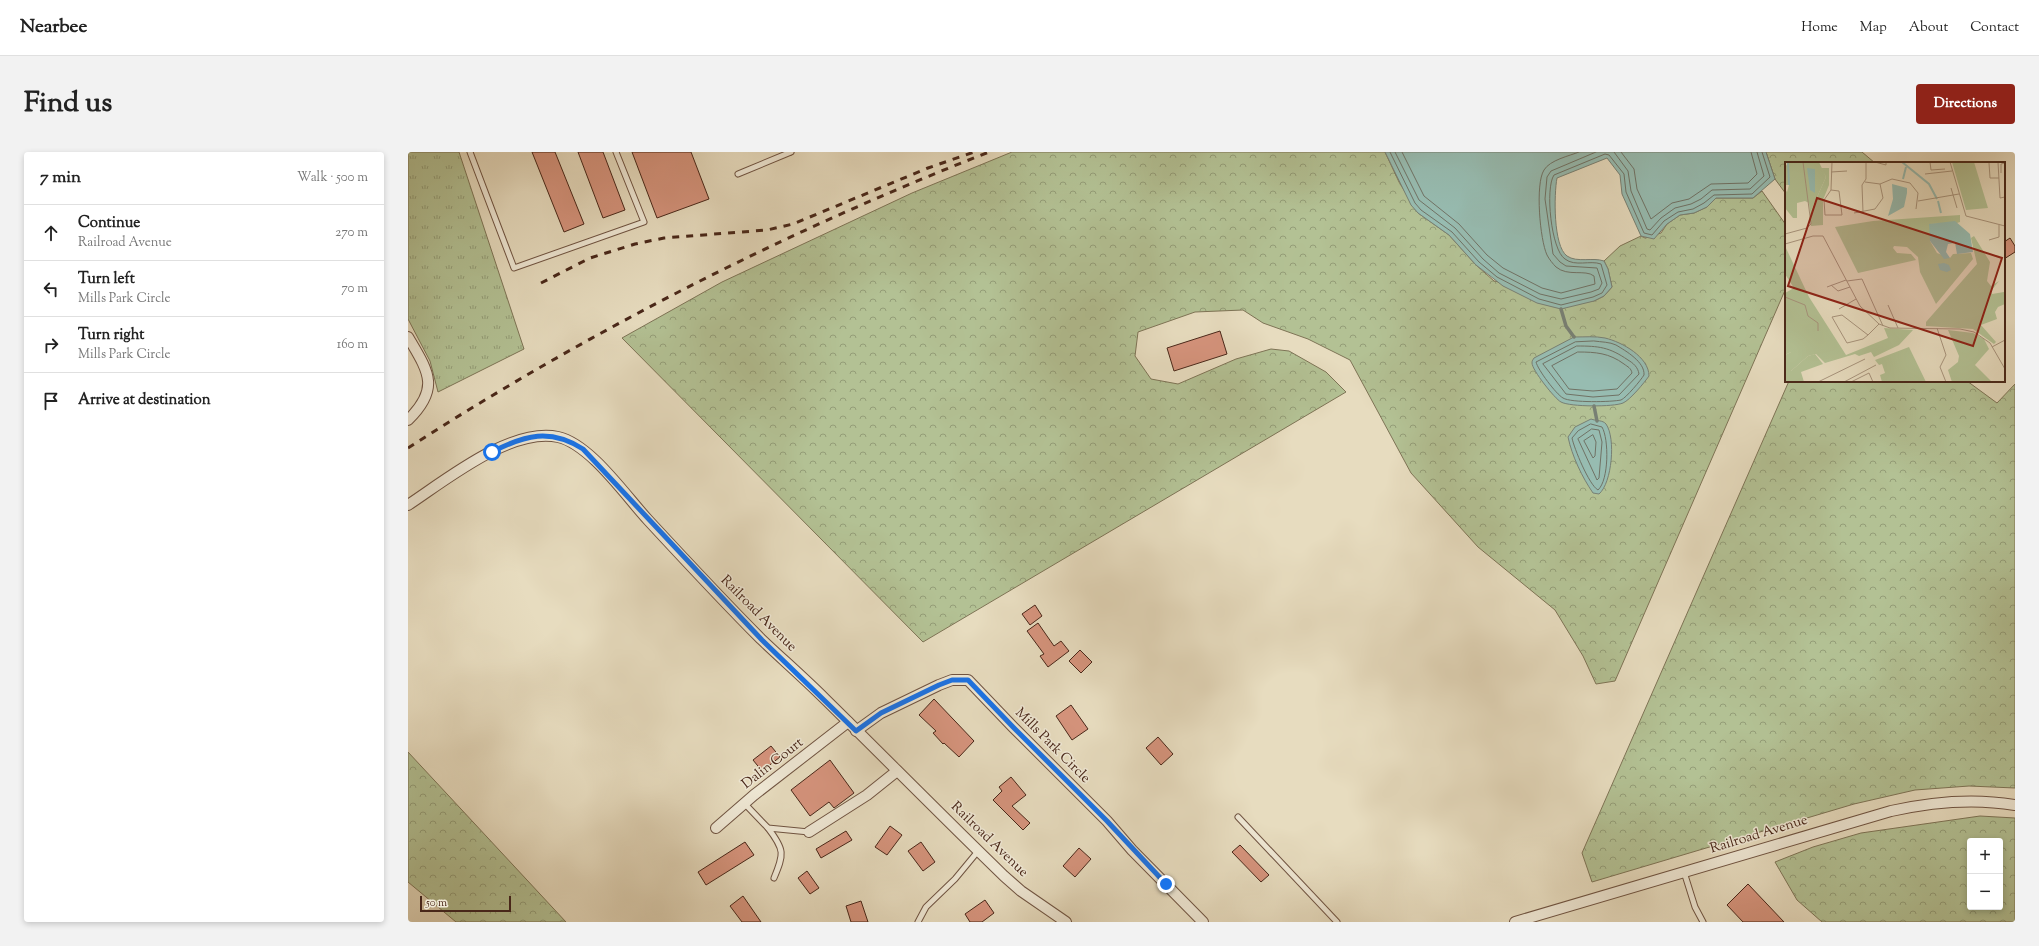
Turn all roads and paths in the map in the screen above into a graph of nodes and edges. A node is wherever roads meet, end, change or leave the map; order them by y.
1 (470, 152) edge
2 (616, 152) edge
3 (791, 152) edge
4 (738, 174) dead end
5 (408, 338) edge
6 (408, 420) edge
7 (408, 505) edge
8 (848, 722) junction
9 (856, 731) junction
10 (897, 771) junction
11 (745, 804) junction
12 (2015, 805) edge
13 (1238, 817) dead end
14 (716, 828) dead end
15 (768, 828) junction
16 (809, 832) joint
17 (979, 850) junction
18 (1684, 872) junction
19 (774, 878) dead end
20 (918, 922) edge
21 (1066, 922) edge
22 (1203, 922) edge
23 (1337, 922) edge
24 (1515, 922) edge
25 (1703, 922) edge

1 - 2 lane
3 - 4 lane
5 - 6 street
7 - 8 street, Railroad Avenue
8 - 9 street, Railroad Avenue
8 - 11 street, Dalin Court
9 - 10 street, Railroad Avenue
9 - 22 street, Mills Park Circle
10 - 16 street
10 - 17 street, Railroad Avenue
11 - 14 street, Dalin Court
11 - 15 lane
12 - 18 street, Railroad Avenue
13 - 23 lane
15 - 16 lane
15 - 19 lane
17 - 20 lane
17 - 21 street, Railroad Avenue
18 - 24 street, Railroad Avenue
18 - 25 lane

